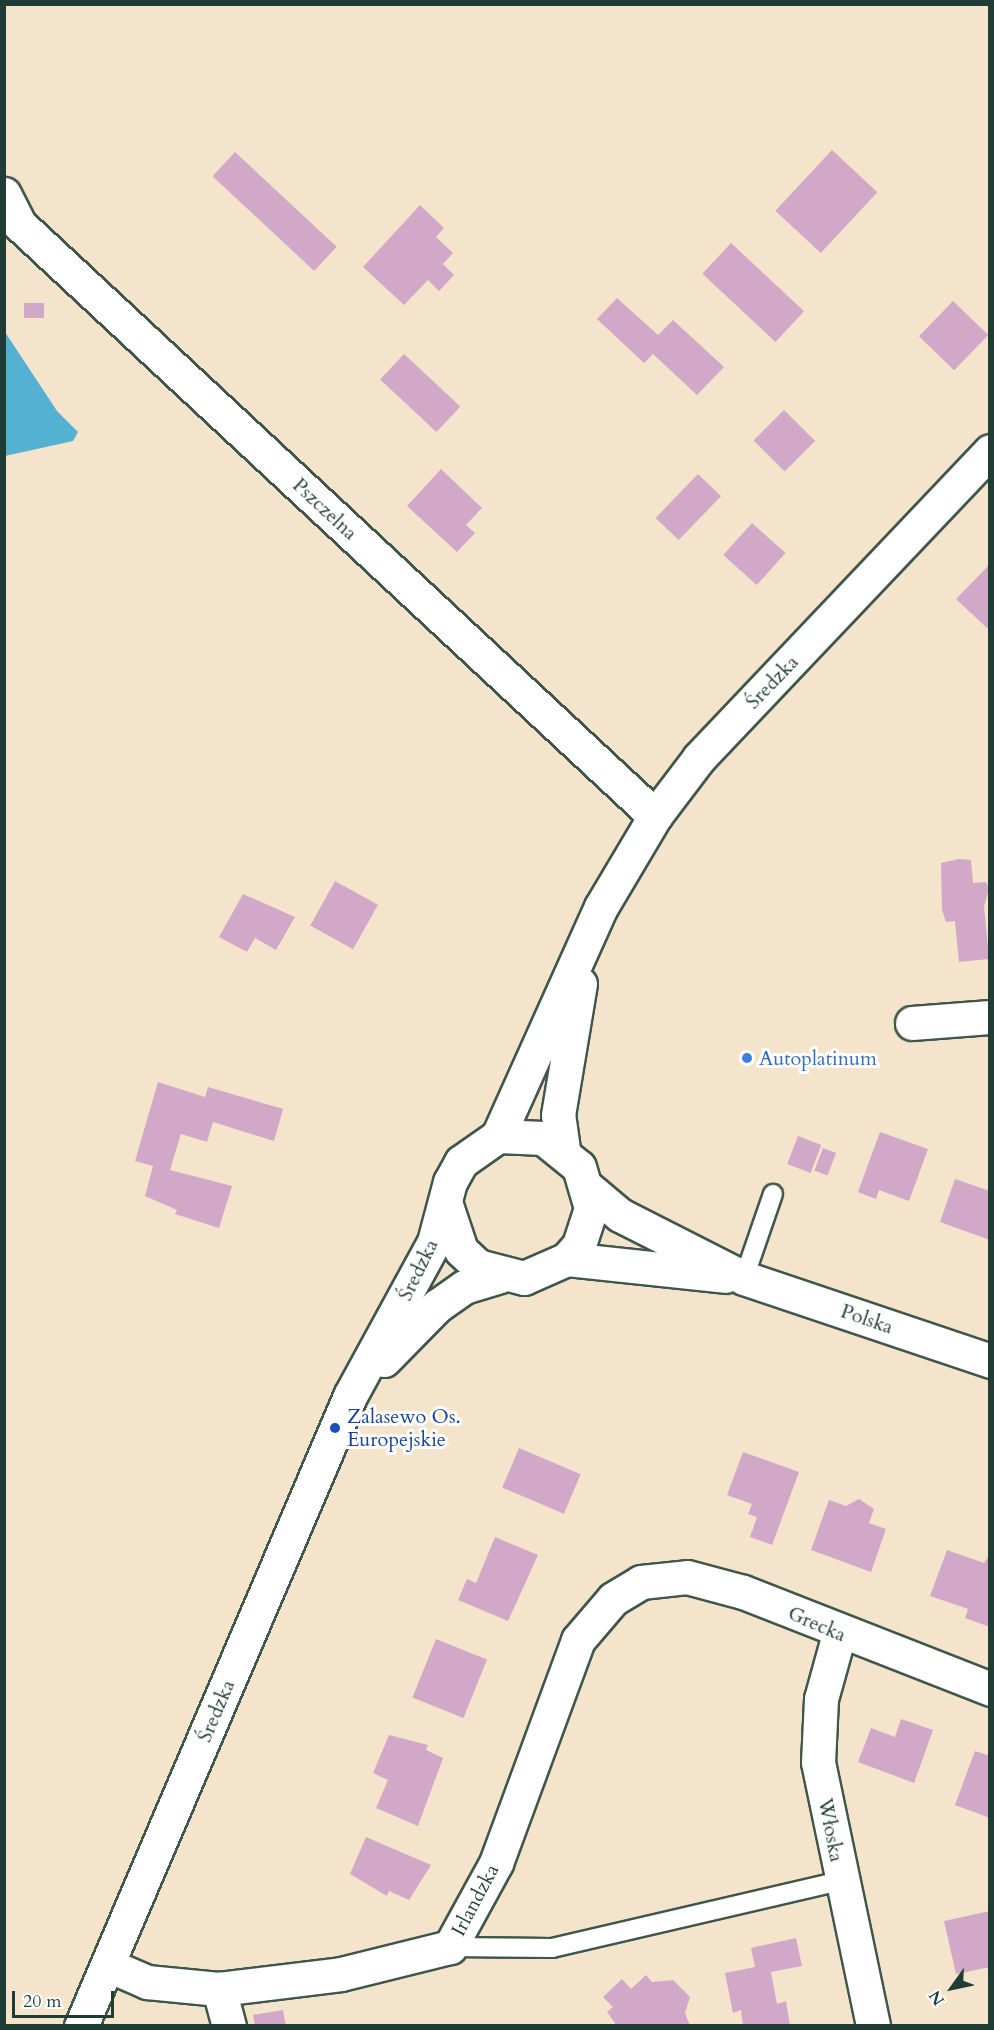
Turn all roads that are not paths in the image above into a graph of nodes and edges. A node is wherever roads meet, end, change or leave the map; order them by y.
1 (4, 194) edge
2 (990, 451) edge
3 (656, 816) junction
4 (588, 938) junction
5 (990, 1017) edge
6 (912, 1023) dead end
7 (498, 1136) junction
8 (563, 1149) junction
9 (588, 1188) junction
10 (773, 1194) dead end
11 (446, 1205) junction
12 (567, 1259) junction
13 (500, 1276) junction
14 (744, 1278) junction
15 (990, 1361) edge
16 (350, 1396) junction
17 (641, 1582) joint
18 (839, 1634) junction
19 (990, 1689) edge
20 (841, 1881) junction
21 (450, 1947) junction
22 (108, 1965) junction
23 (219, 1989) junction
24 (81, 2025) edge
25 (229, 2025) edge
26 (873, 2025) edge

1 - 3 street, Pszczelna
2 - 3 street, Średzka
3 - 4 street, Średzka
4 - 7 street, Średzka
4 - 8 street, Średzka
5 - 6 street
7 - 8 street
7 - 11 street
8 - 9 street
9 - 12 street
9 - 14 street, Polska
10 - 14 lane
11 - 13 street
11 - 16 street, Średzka
12 - 13 street
12 - 14 street, Polska
13 - 16 street, Średzka
14 - 15 street, Polska
16 - 22 street, Średzka
17 - 18 street, Grecka
17 - 21 street, Irlandzka
18 - 19 street, Grecka
18 - 20 street, Włoska
20 - 21 lane
20 - 26 street, Włoska
21 - 23 street, Irlandzka
22 - 23 street, Irlandzka
22 - 24 street, Średzka
23 - 25 street

